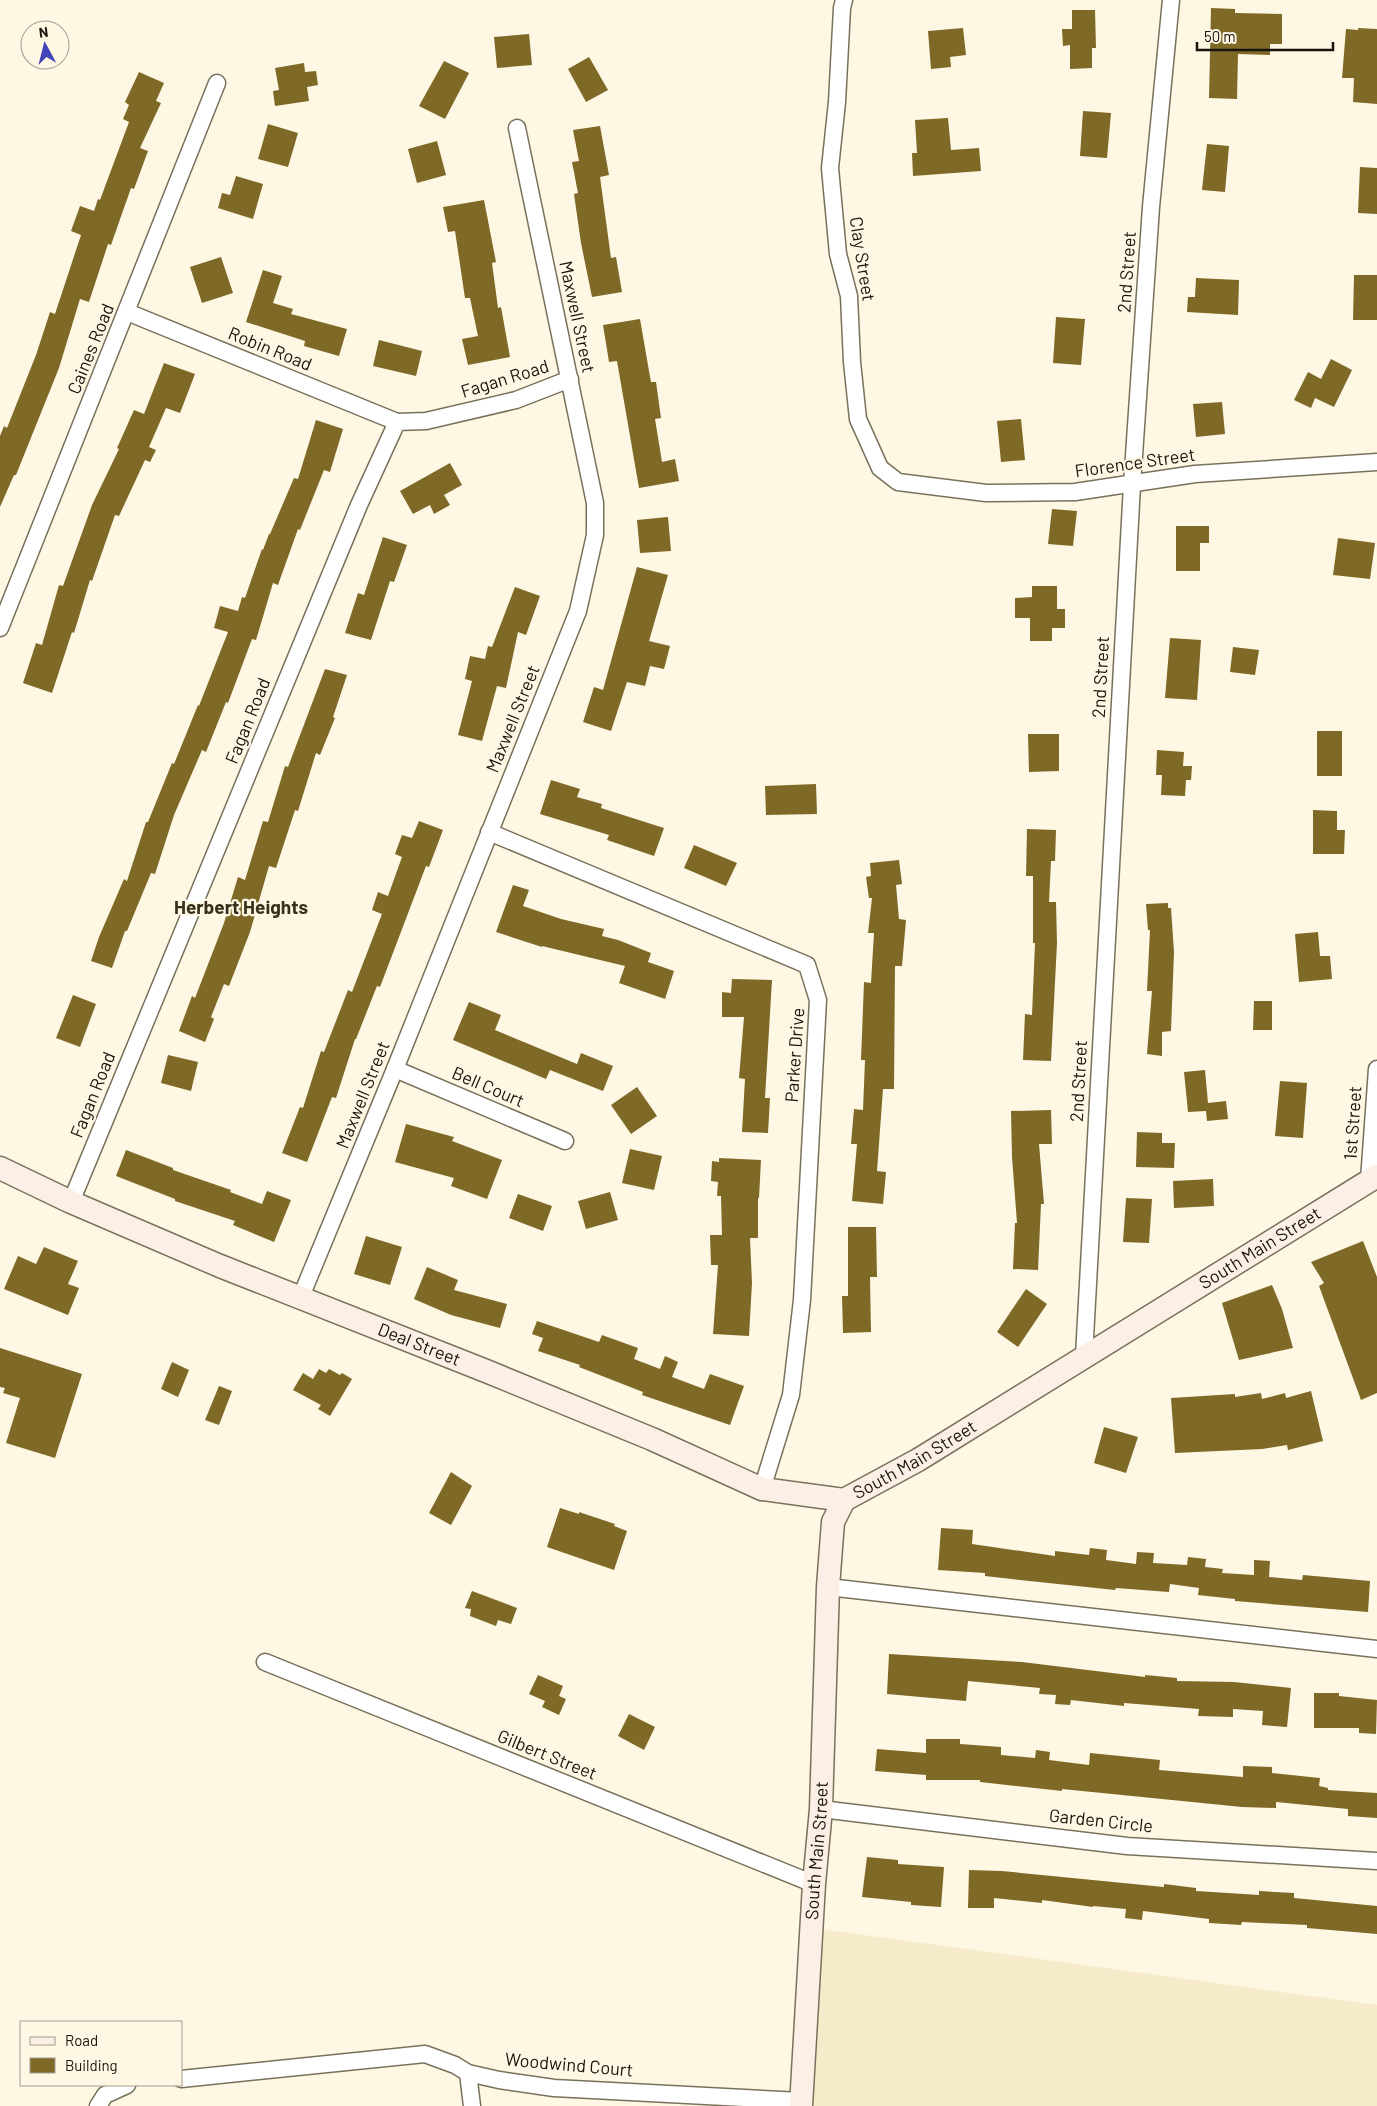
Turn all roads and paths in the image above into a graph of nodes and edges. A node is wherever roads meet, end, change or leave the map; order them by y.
1 (844, 0) edge
2 (1171, 0) edge
3 (217, 83) dead end
4 (517, 128) dead end
5 (127, 312) junction
6 (570, 380) junction
7 (397, 422) junction
8 (1377, 462) edge
9 (898, 482) joint
10 (1132, 485) junction
11 (0, 628) edge
12 (489, 832) junction
13 (1377, 1069) edge
14 (395, 1070) junction
15 (565, 1141) dead end
16 (0, 1168) edge
17 (1373, 1178) edge
18 (70, 1202) junction
19 (300, 1299) junction
20 (1084, 1356) junction
21 (762, 1489) junction
22 (844, 1500) junction
23 (828, 1587) junction
24 (1377, 1649) edge
25 (265, 1662) dead end
26 (821, 1809) junction
27 (1377, 1861) edge
28 (814, 1884) junction
29 (468, 2073) junction
30 (185, 2079) edge
31 (125, 2086) edge
32 (801, 2104) edge
33 (98, 2106) edge
34 (472, 2106) edge

1 - 9 street, Clay Street
2 - 10 street, 2nd Street
3 - 5 street, Caines Road
4 - 6 street, Maxwell Street
5 - 7 street, Robin Road
5 - 11 street, Caines Road
6 - 7 street, Fagan Road
6 - 12 street, Maxwell Street
7 - 18 street, Fagan Road
8 - 10 street, Florence Street
9 - 10 street, Florence Street
10 - 20 street, 2nd Street
12 - 14 street, Maxwell Street
12 - 21 street, Parker Drive
13 - 17 street, 1st Street
14 - 15 street, Bell Court
14 - 19 street, Maxwell Street
16 - 18 street, Deal Street
17 - 20 street, South Main Street
18 - 19 street, Deal Street
19 - 21 street, Deal Street
20 - 22 street, South Main Street
21 - 22 street, Deal Street
22 - 23 street, South Main Street
23 - 24 street
23 - 26 street, South Main Street
25 - 28 street, Gilbert Street
26 - 27 street, Garden Circle
26 - 28 street, South Main Street
28 - 32 street, South Main Street
29 - 30 street, Woodwind Court
29 - 32 street, Woodwind Court
29 - 34 street
31 - 33 street

